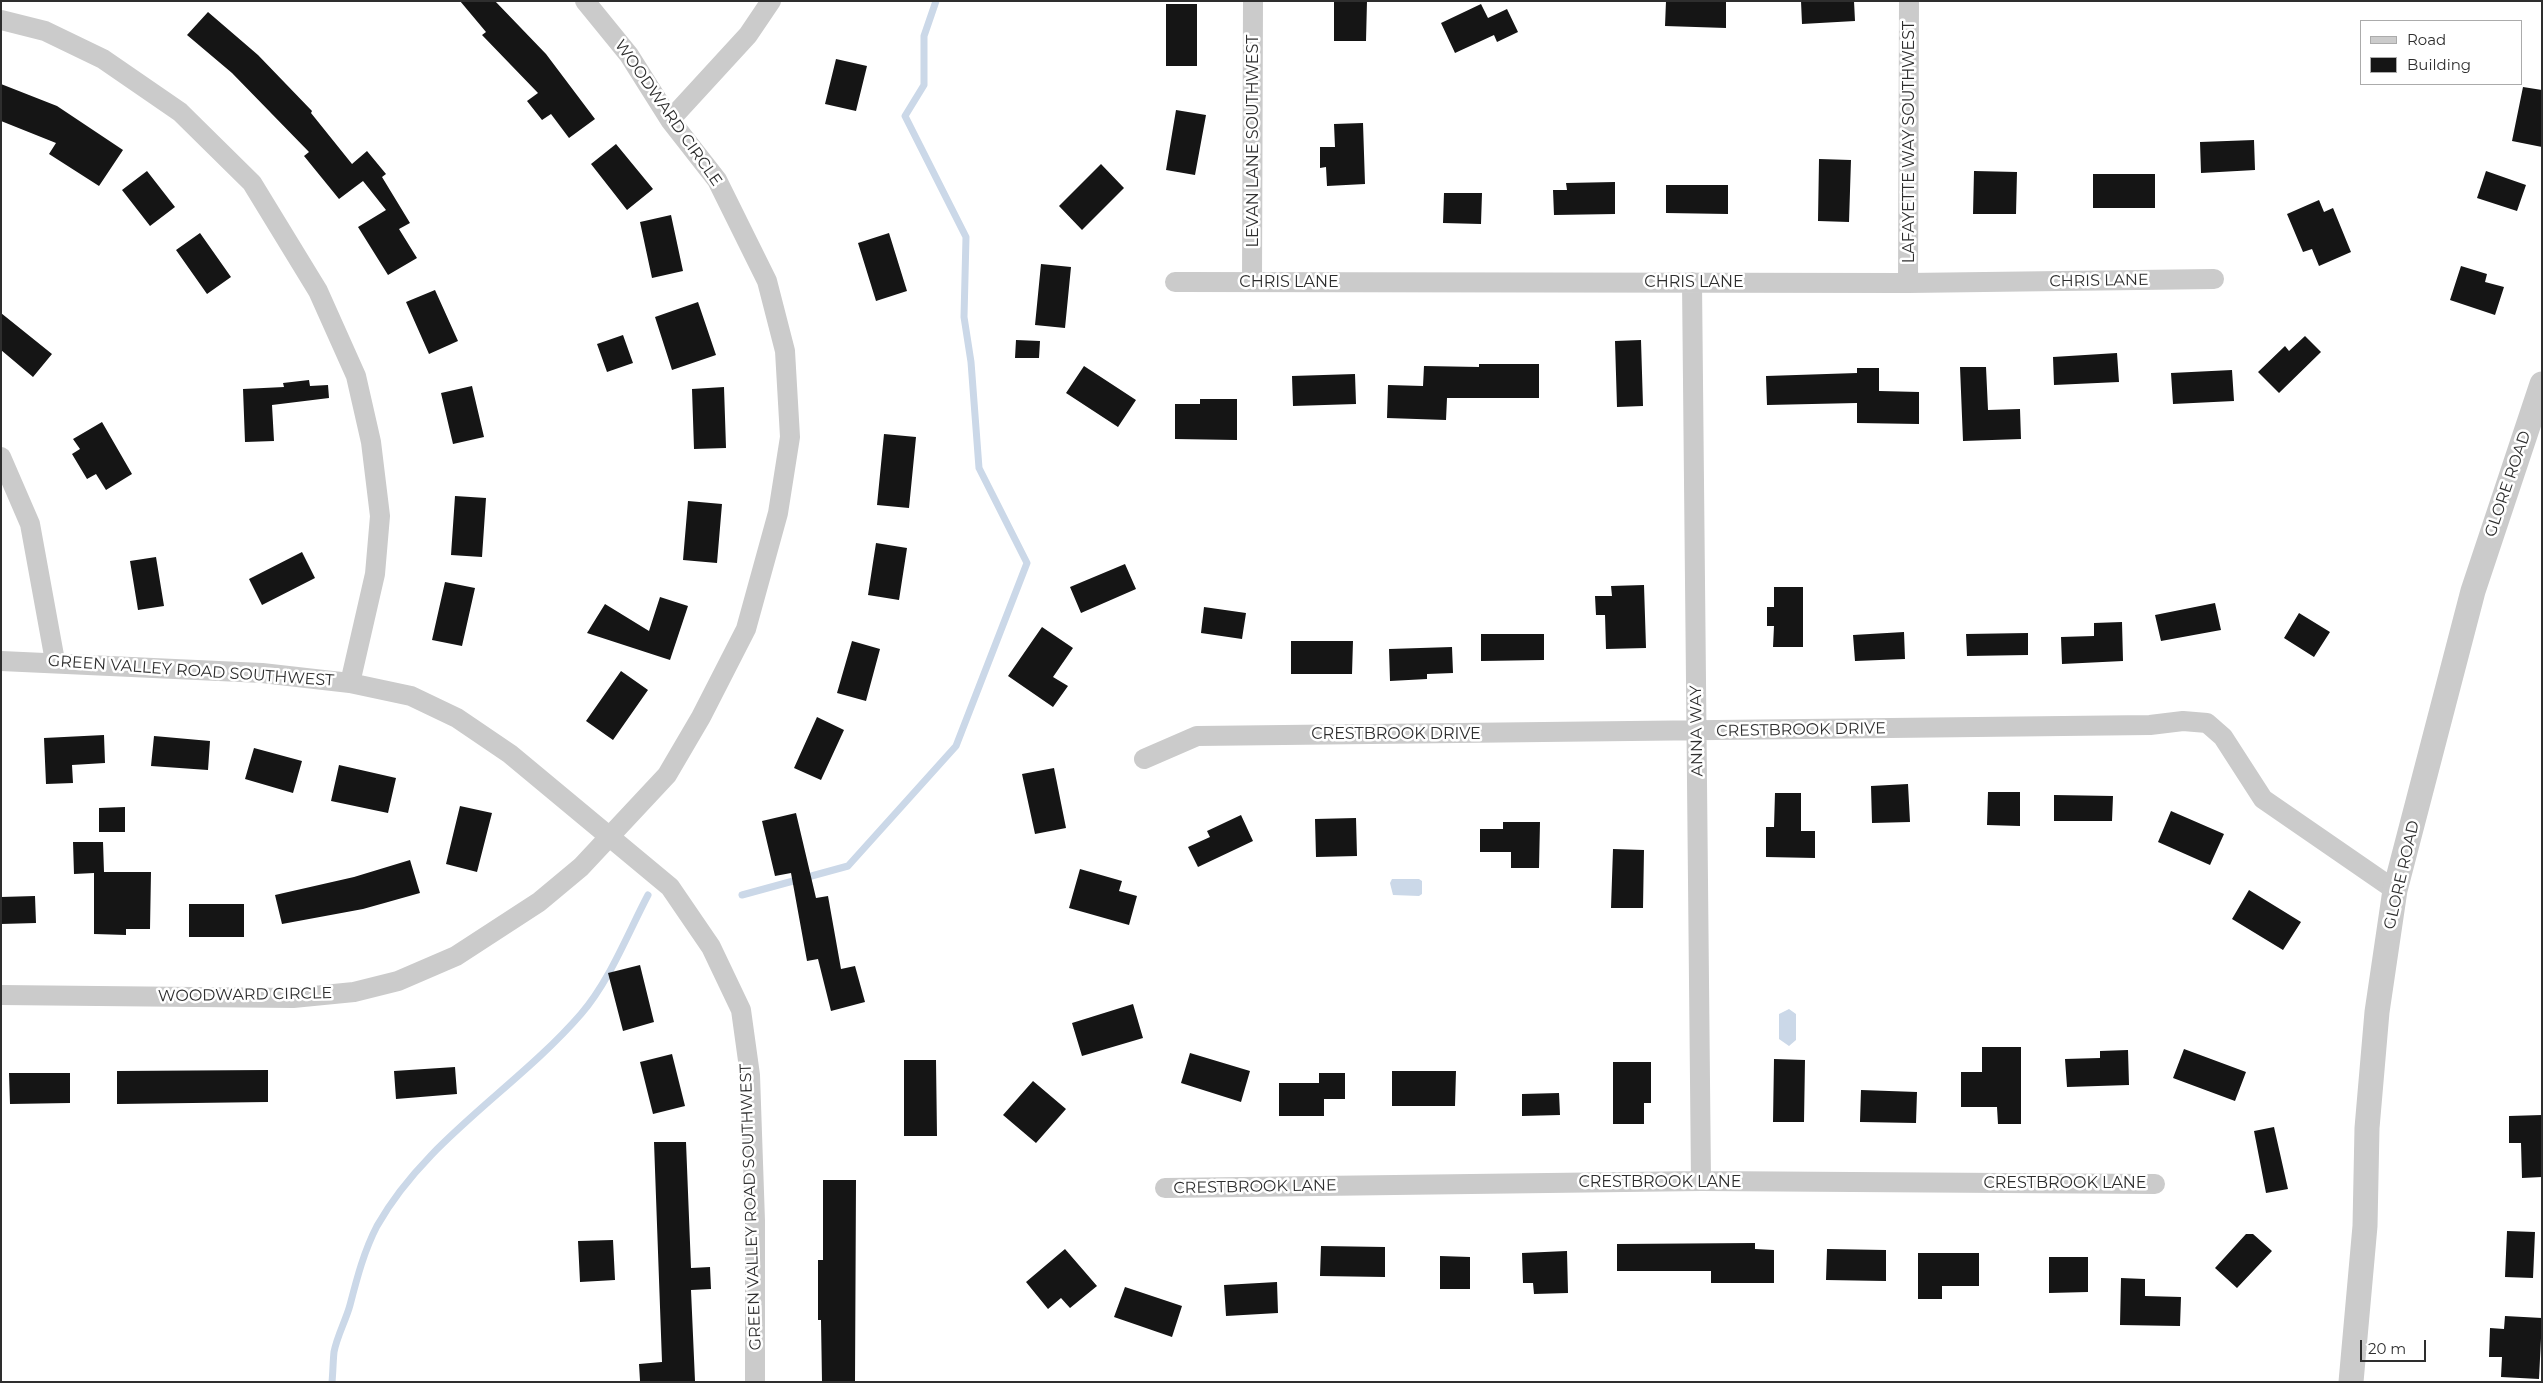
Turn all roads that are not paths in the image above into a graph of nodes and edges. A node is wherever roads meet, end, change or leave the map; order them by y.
1 (585, 1) edge
2 (771, 1) edge
3 (1254, 1) edge
4 (1910, 1) edge
5 (1, 20) edge
6 (670, 120) junction
7 (2214, 279) dead end
8 (1175, 282) dead end
9 (1252, 282) junction
10 (1692, 282) junction
11 (1908, 282) junction
12 (2542, 384) edge
13 (1, 457) edge
14 (1, 661) edge
15 (55, 662) junction
16 (350, 682) junction
17 (1697, 732) junction
18 (1144, 759) dead end
19 (608, 836) junction
20 (2395, 890) junction
21 (1, 995) edge
22 (1701, 1181) junction
23 (2155, 1184) dead end
24 (1165, 1188) dead end
25 (755, 1382) edge
26 (2351, 1382) edge

1 - 6 street, WOODWARD CIRCLE
2 - 6 street
3 - 9 street, LEVAN LANE SOUTHWEST
4 - 11 street, LAFAYETTE WAY SOUTHWEST
5 - 16 street
6 - 19 street, WOODWARD CIRCLE
7 - 11 street, CHRIS LANE
8 - 9 street, CHRIS LANE
9 - 10 street, CHRIS LANE
10 - 11 street, CHRIS LANE
10 - 17 street, ANNA WAY
12 - 20 street, GLORE ROAD
13 - 15 street
14 - 15 street, GREEN VALLEY ROAD SOUTHWEST
15 - 16 street, GREEN VALLEY ROAD SOUTHWEST
16 - 19 street, GREEN VALLEY ROAD SOUTHWEST
17 - 18 street, CRESTBROOK DRIVE
17 - 20 street, CRESTBROOK DRIVE
17 - 22 street, ANNA WAY
19 - 21 street, WOODWARD CIRCLE
19 - 25 street, GREEN VALLEY ROAD SOUTHWEST
20 - 26 street, GLORE ROAD
22 - 23 street, CRESTBROOK LANE
22 - 24 street, CRESTBROOK LANE

